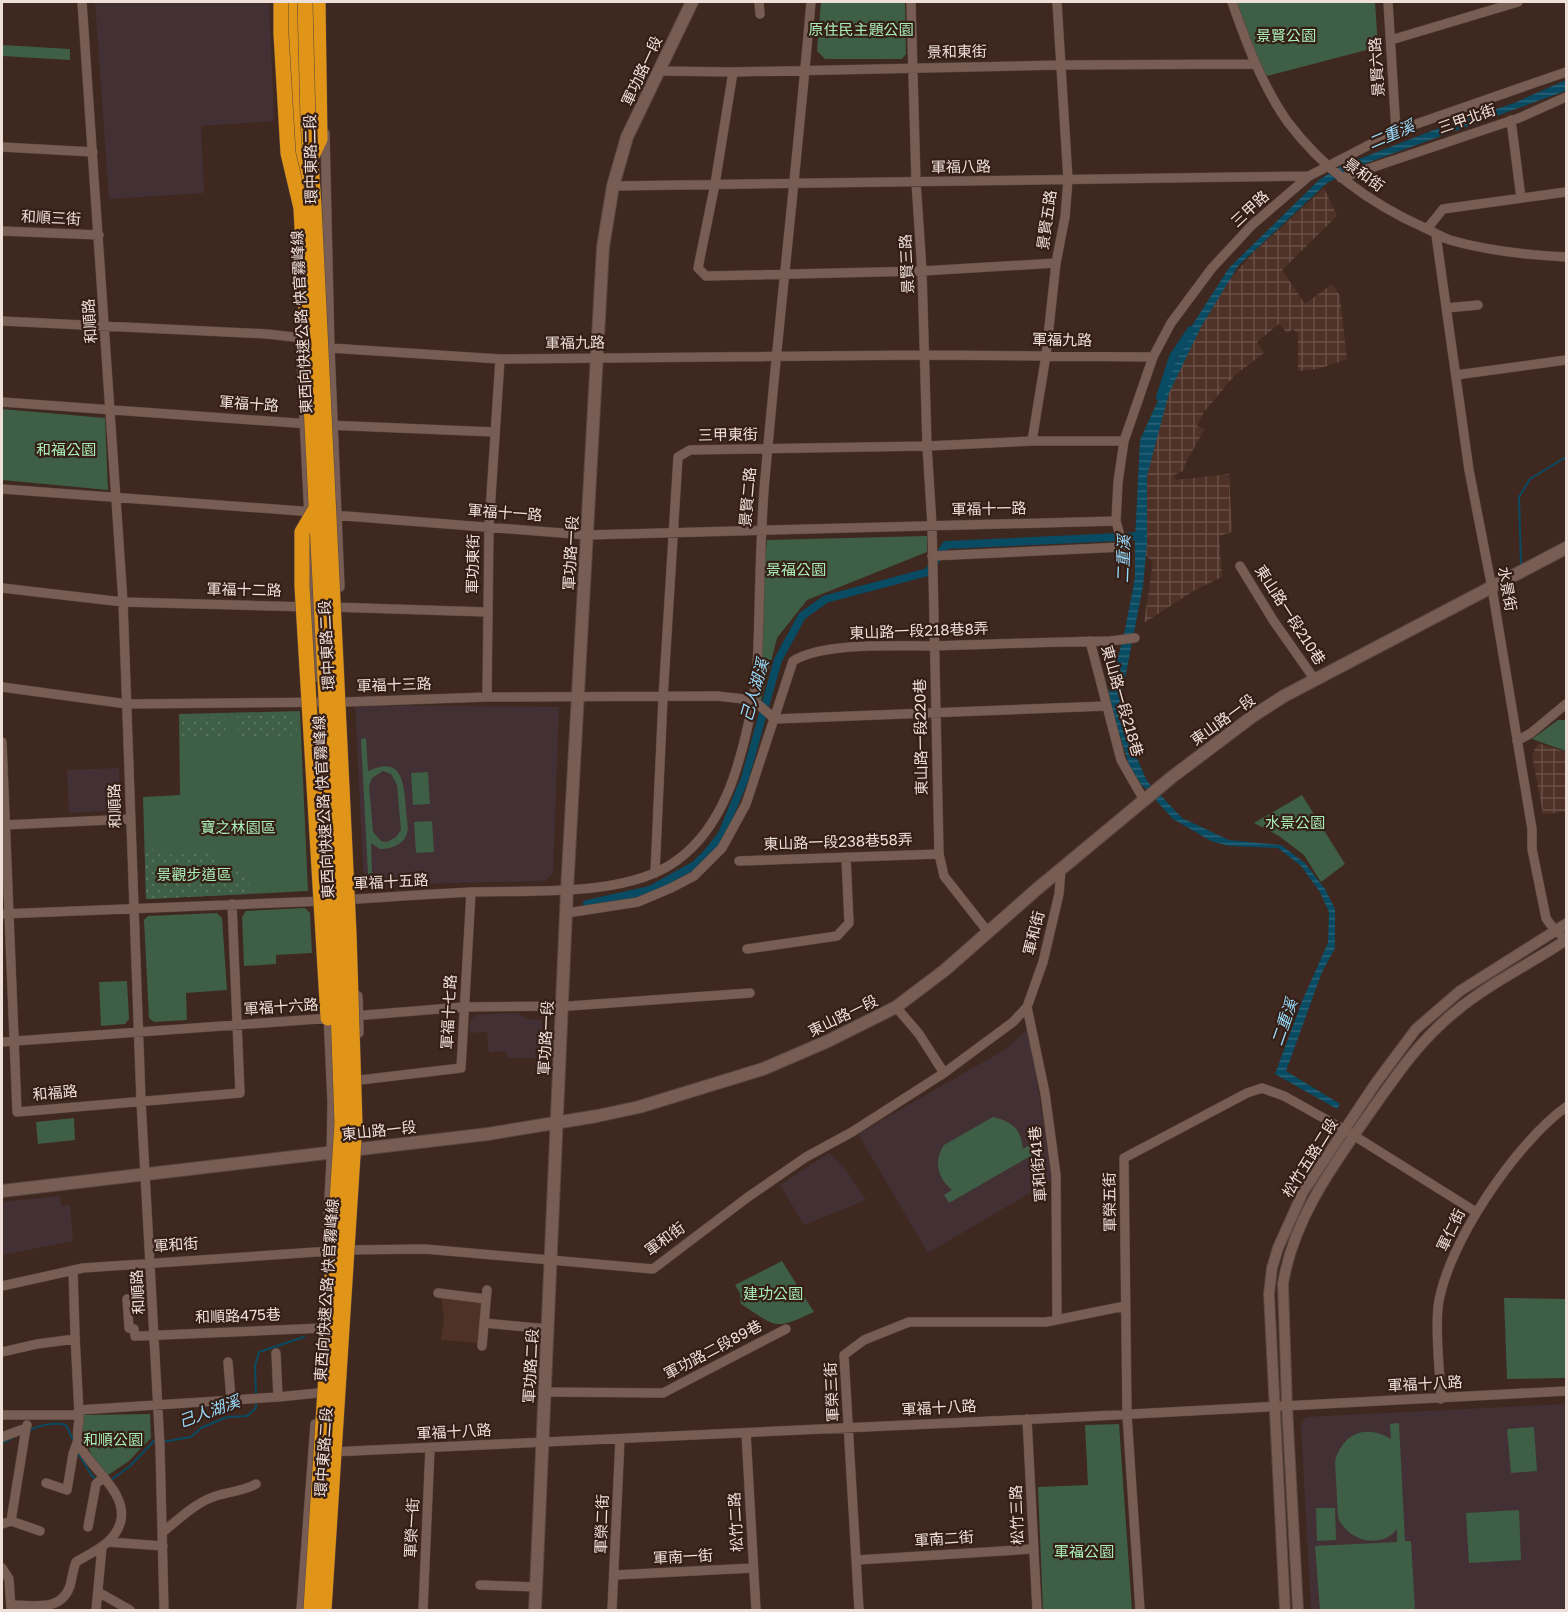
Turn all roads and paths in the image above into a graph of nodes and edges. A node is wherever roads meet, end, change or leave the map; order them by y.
1 (82, 2) edge
2 (281, 2) edge
3 (287, 2) edge
4 (292, 2) edge
5 (305, 2) edge
6 (318, 2) edge
7 (325, 2) edge
8 (692, 2) edge
9 (759, 2) edge
10 (811, 2) edge
11 (911, 2) edge
12 (1057, 2) edge
13 (1232, 2) edge
14 (1388, 2) edge
15 (1518, 2) edge
16 (760, 14) dead end
17 (1391, 40) junction
18 (1256, 64) junction
19 (1060, 65) junction
20 (913, 68) junction
21 (805, 70) junction
22 (659, 72) junction
23 (733, 72) junction
24 (1566, 72) edge
25 (1566, 97) edge
26 (1511, 120) junction
27 (1396, 131) junction
28 (2, 147) edge
29 (93, 152) junction
30 (310, 160) junction
31 (1326, 166) junction
32 (1309, 177) junction
33 (1341, 178) junction
34 (1068, 180) junction
35 (793, 182) junction
36 (916, 182) junction
37 (715, 184) junction
38 (614, 186) junction
39 (1566, 192) edge
40 (1521, 198) junction
41 (301, 208) junction
42 (2, 231) edge
43 (1432, 232) junction
44 (99, 236) junction
45 (1566, 257) edge
46 (1056, 263) junction
47 (922, 271) junction
48 (785, 274) junction
49 (1478, 305) dead end
50 (1446, 308) junction
51 (2, 321) edge
52 (105, 325) junction
53 (300, 336) junction
54 (330, 348) junction
55 (926, 354) junction
56 (1046, 355) junction
57 (596, 357) junction
58 (776, 357) junction
59 (1153, 357) junction
60 (500, 359) junction
61 (1566, 360) edge
62 (1456, 375) junction
63 (2, 402) edge
64 (111, 409) junction
65 (304, 423) junction
66 (333, 425) junction
67 (494, 432) junction
68 (1032, 441) junction
69 (1124, 441) junction
70 (927, 446) junction
71 (767, 448) junction
72 (2, 489) edge
73 (116, 497) junction
74 (312, 510) junction
75 (338, 515) junction
76 (1116, 521) junction
77 (932, 525) junction
78 (489, 527) junction
79 (761, 530) junction
80 (674, 533) junction
81 (587, 535) junction
82 (1566, 548) edge
83 (932, 556) junction
84 (1240, 566) dead end
85 (2, 588) edge
86 (1492, 588) junction
87 (123, 602) junction
88 (312, 607) junction
89 (340, 607) junction
90 (488, 612) junction
91 (1136, 638) dead end
92 (1090, 641) junction
93 (934, 646) junction
94 (1315, 680) junction
95 (2, 687) edge
96 (578, 696) junction
97 (487, 697) junction
98 (663, 698) junction
99 (754, 701) junction
100 (316, 702) junction
101 (345, 702) junction
102 (127, 704) junction
103 (1566, 704) edge
104 (1106, 706) junction
105 (937, 712) junction
106 (775, 718) junction
107 (1517, 741) junction
108 (2, 742) edge
109 (320, 777) junction
110 (2, 782) edge
111 (1144, 800) junction
112 (130, 819) junction
113 (4, 825) junction
114 (939, 854) junction
115 (846, 857) junction
116 (739, 861) dead end
117 (1061, 869) junction
118 (655, 873) junction
119 (567, 890) junction
120 (471, 892) junction
121 (353, 899) junction
122 (326, 900) junction
123 (315, 902) junction
124 (232, 904) junction
125 (134, 908) junction
126 (567, 913) junction
127 (4, 914) edge
128 (1562, 927) edge
129 (988, 932) junction
130 (1566, 941) edge
131 (747, 949) dead end
132 (750, 993) dead end
133 (563, 1005) junction
134 (463, 1007) junction
135 (896, 1007) junction
136 (1027, 1007) junction
137 (359, 1015) junction
138 (328, 1018) junction
139 (238, 1025) junction
140 (139, 1031) junction
141 (13, 1041) junction
142 (2, 1042) edge
143 (944, 1073) junction
144 (360, 1080) junction
145 (141, 1101) junction
146 (1566, 1107) edge
147 (556, 1123) junction
148 (1349, 1132) junction
149 (357, 1145) junction
150 (331, 1151) junction
151 (146, 1173) junction
152 (2, 1191) edge
153 (1476, 1212) junction
154 (354, 1250) junction
155 (326, 1251) junction
156 (550, 1258) junction
157 (151, 1262) junction
158 (73, 1270) junction
159 (2, 1286) edge
160 (438, 1293) dead end
161 (127, 1299) dead end
162 (1125, 1306) junction
163 (1058, 1320) junction
164 (484, 1323) junction
165 (323, 1328) junction
166 (548, 1329) junction
167 (786, 1329) dead end
168 (155, 1335) junction
169 (75, 1339) junction
170 (482, 1346) dead end
171 (2, 1352) edge
172 (276, 1353) dead end
173 (228, 1362) dead end
174 (1566, 1391) edge
175 (545, 1392) junction
176 (318, 1393) junction
177 (278, 1397) junction
178 (231, 1399) junction
179 (1441, 1399) junction
180 (158, 1406) junction
181 (1287, 1406) junction
182 (1274, 1407) junction
183 (79, 1412) junction
184 (30, 1414) junction
185 (1127, 1414) junction
186 (2, 1415) edge
187 (1028, 1419) junction
188 (848, 1428) junction
189 (746, 1433) junction
190 (25, 1436) junction
191 (2, 1437) edge
192 (620, 1439) junction
193 (542, 1442) junction
194 (76, 1446) junction
195 (430, 1448) junction
196 (339, 1452) junction
197 (313, 1453) junction
198 (102, 1480) junction
199 (46, 1483) dead end
200 (256, 1484) dead end
201 (4, 1523) edge
202 (88, 1527) dead end
203 (40, 1531) dead end
204 (162, 1532) junction
205 (105, 1545) junction
206 (163, 1546) junction
207 (1033, 1549) junction
208 (857, 1560) junction
209 (2, 1568) edge
210 (753, 1568) junction
211 (615, 1575) junction
212 (480, 1585) dead end
213 (536, 1587) junction
214 (98, 1592) junction
215 (12, 1608) edge
216 (96, 1611) edge
217 (130, 1611) edge
218 (165, 1611) edge
219 (301, 1611) edge
220 (310, 1611) edge
221 (326, 1611) edge
222 (333, 1611) edge
223 (423, 1611) edge
224 (536, 1611) edge
225 (612, 1611) edge
226 (756, 1611) edge
227 (859, 1611) edge
228 (1037, 1611) edge
229 (1140, 1611) edge
230 (1285, 1611) edge
231 (1298, 1611) edge

1 - 29 street, 和順路
2 - 41 highway, bridge
3 - 53 street, 環中東路二段
4 - 41 highway, 東西向快速公路 快官霧峰線, bridge
5 - 30 highway, 東西向快速公路 快官霧峰線, bridge
6 - 30 highway
7 - 54 street, 環中東路二段
8 - 22 main road, 軍功路一段
9 - 16 street
10 - 21 street, 景賢二路
11 - 20 street, 景賢三路
12 - 19 street, 景賢五路
13 - 18 street, 景和街
14 - 17 street, 景賢六路
15 - 17 street
17 - 27 street, 景賢六路
18 - 19 street, 景和東街
18 - 31 street, 景和街
19 - 20 street, 景和東街
19 - 34 street, 景賢五路
20 - 21 street, 景和東街
20 - 36 street, 景賢三路
21 - 23 street, 景和東街
21 - 35 street, 景賢二路
22 - 23 street, 景和東街
22 - 38 main road, 軍功路一段
23 - 37 street
24 - 27 street, 三甲路
25 - 26 street, 三甲北街
26 - 33 street, 三甲北街
26 - 40 street
27 - 31 street, 三甲路
28 - 29 street
29 - 44 street, 和順路
30 - 149 highway, 東西向快速公路 快官霧峰線, bridge
31 - 32 street, 三甲路
31 - 33 street, 景和街
32 - 34 street, 軍福八路
32 - 59 street, 三甲路
33 - 43 street, 景和街
34 - 36 street, 軍福八路
34 - 46 street, 景賢五路
35 - 36 street, 軍福八路
35 - 37 street, 軍福八路
35 - 48 street, 景賢二路
36 - 47 street, 景賢三路
37 - 38 street, 軍福八路
37 - 48 street
38 - 57 main road, 軍功路一段
39 - 40 street
40 - 43 street
41 - 74 highway, 東西向快速公路 快官霧峰線, bridge
42 - 44 street, 和順三街
43 - 45 street, 景和街
43 - 50 street, 水景街
44 - 52 street, 和順路
46 - 47 street
46 - 56 street, 景賢五路
47 - 48 street
47 - 55 street, 景賢三路
48 - 58 street, 景賢二路
49 - 50 street
50 - 62 street, 水景街
51 - 52 street, 軍福九路
52 - 53 street, 軍福九路
52 - 64 street, 和順路
53 - 54 street, 軍福九路
53 - 65 street, 環中東路二段
54 - 60 street, 軍福九路
54 - 66 street, 環中東路二段
55 - 56 street, 軍福九路
55 - 58 street, 軍福九路
55 - 70 street, 景賢三路
56 - 59 street, 軍福九路
56 - 68 street, 景賢五路
57 - 58 street, 軍福九路
57 - 60 street, 軍福九路
57 - 81 main road, 軍功路一段
58 - 71 street, 景賢二路
59 - 69 street, 三甲路
60 - 67 street, 軍功東街
61 - 62 street
62 - 86 street, 水景街
63 - 64 street, 軍福十路
64 - 65 street, 軍福十路
64 - 73 street, 和順路
65 - 66 street, 軍福十路
65 - 74 street, 環中東路二段
66 - 67 street, 軍福十路
66 - 75 street, 環中東路二段
67 - 78 street, 軍功東街
68 - 69 street, 三甲東街
68 - 70 street, 三甲東街
69 - 76 street, 三甲路
70 - 71 street, 三甲東街
70 - 77 street, 景賢三路
71 - 79 street, 景賢二路
71 - 80 street, 三甲東街
72 - 73 street, 軍福十一路
73 - 74 street, 軍福十一路
73 - 87 street, 和順路
74 - 75 street, 軍福十一路
74 - 88 street, 環中東路二段
74 - 138 highway, bridge
74 - 220 highway, 東西向快速公路 快官霧峰線, bridge
75 - 78 street, 軍福十一路
75 - 89 street, 環中東路二段
76 - 77 street, 軍福十一路
76 - 83 street, 三甲路
77 - 79 street, 軍福十一路
77 - 83 street, 東山路一段220巷
78 - 81 street, 軍福十一路
78 - 90 street, 軍功東街
79 - 80 street, 軍福十一路
79 - 99 street, 景賢二路
80 - 81 street, 軍福十一路
80 - 98 street, 三甲東街
81 - 96 main road, 軍功路一段
82 - 86 main road, 東山路一段
83 - 93 street, 東山路一段220巷
84 - 94 street, 東山路一段210巷
85 - 87 street, 軍福十二路
86 - 94 main road, 東山路一段
86 - 107 street, 水景街
87 - 88 street, 軍福十二路
87 - 102 street, 和順路
88 - 89 street, 軍福十二路
88 - 100 street, 環中東路二段
89 - 90 street, 軍福十二路
89 - 101 street, 環中東路二段
90 - 97 street, 軍功東街
91 - 92 street, 東山路一段218巷8弄
92 - 93 street, 東山路一段218巷8弄
92 - 104 street, 東山路一段218巷
93 - 105 street, 東山路一段220巷
93 - 106 street, 東山路一段218巷8弄
94 - 111 main road, 東山路一段
95 - 102 street, 軍福十三路
96 - 97 street, 軍福十三路
96 - 98 street, 軍福十三路
96 - 119 main road, 軍功路一段
97 - 101 street, 軍福十三路
98 - 99 street, 軍福十三路
98 - 118 street, 三甲東街
99 - 106 street
99 - 118 street, 景賢二路
100 - 101 street, 軍福十三路
100 - 102 street, 軍福十三路
100 - 109 street, 環中東路二段
101 - 121 street, 環中東路二段
102 - 112 street, 和順路
103 - 107 street
104 - 105 street
104 - 111 street, 東山路一段218巷
105 - 106 street
105 - 114 street, 東山路一段220巷
106 - 126 street, 東山路一段218巷8弄
107 - 128 street, 水景街
108 - 110 street, 和福路
109 - 122 street, 環中東路二段
109 - 123 street, 環中東路二段
110 - 113 street, 和福路
111 - 117 main road, 東山路一段
112 - 113 street
112 - 125 street, 和順路
113 - 127 street, 和福路
114 - 115 street, 東山路一段238巷58弄
114 - 129 street, 東山路一段220巷
115 - 116 street, 東山路一段238巷58弄
115 - 131 street
117 - 129 main road, 東山路一段
117 - 136 street, 軍和街
118 - 119 street, 景賢二路
119 - 120 street, 軍福十五路
119 - 126 main road, 軍功路一段
120 - 121 street, 軍福十五路
120 - 134 street, 軍福十七路
121 - 122 street, 軍福十五路
121 - 137 street, 環中東路二段
122 - 123 street, 軍福十五路
122 - 138 street, 環中東路二段
123 - 124 street, 軍福十五路
123 - 138 street, 環中東路二段
124 - 125 street, 軍福十五路
124 - 139 street, 和福路
125 - 127 street, 軍福十五路
125 - 140 street, 和順路
126 - 133 main road, 軍功路一段
127 - 141 street, 和福路
128 - 130 street, 水景街
128 - 148 street, 松竹五路二段
129 - 135 main road, 東山路一段
130 - 148 street, 松竹五路二段
132 - 133 street, 軍福十六路
133 - 134 street, 軍福十六路
133 - 147 main road, 軍功路一段
134 - 137 street, 軍福十六路
134 - 144 street, 軍福十七路
135 - 143 street
135 - 147 main road, 東山路一段
136 - 143 street, 軍和街
136 - 163 street, 軍和街41巷
137 - 138 street, 軍福十六路
137 - 144 street, 環中東路二段
138 - 139 street, 軍福十六路
138 - 150 street, 環中東路二段
139 - 140 street, 軍福十六路
139 - 145 street, 和福路
140 - 141 street, 軍福十六路
140 - 145 street, 和順路
141 - 142 street, 軍福十六路
141 - 145 street, 和福路
143 - 156 street, 軍和街
144 - 149 street, 環中東路二段
145 - 151 street, 和順路
146 - 153 street, 軍仁街
147 - 149 main road, 東山路一段
147 - 156 main road, 軍功路二段
148 - 153 street, 軍榮五街
148 - 162 street, 軍榮五街
148 - 181 street, 松竹五路二段
148 - 182 street, 松竹五路二段
149 - 150 main road, 東山路一段
149 - 154 street, 環中東路二段
149 - 221 highway, 東西向快速公路 快官霧峰線, bridge
149 - 222 highway, bridge
150 - 151 main road, 東山路一段
150 - 155 street, 環中東路二段
151 - 152 main road, 東山路一段
151 - 157 street, 和順路
153 - 179 street, 軍仁街
154 - 155 street, 軍和街
154 - 156 street, 軍和街
154 - 196 street, 環中東路二段
155 - 157 street, 軍和街
155 - 165 street, 環中東路二段
156 - 166 main road, 軍功路二段
157 - 158 street, 軍和街
157 - 168 street, 和順路
158 - 159 street, 軍和街
158 - 169 street
160 - 164 street
161 - 168 street, 和順路475巷
162 - 163 street, 軍榮三街
162 - 185 street, 軍榮五街
163 - 188 street, 軍榮三街
164 - 166 street
164 - 170 street
165 - 168 street, 和順路475巷
165 - 176 street, 環中東路二段
166 - 175 main road, 軍功路二段
167 - 175 street, 軍功路二段89巷
168 - 180 street, 和順路
169 - 171 street
169 - 183 street
172 - 177 street
173 - 178 street
174 - 179 street, 軍福十八路
175 - 193 main road, 軍功路二段
176 - 177 street
176 - 197 street, 環中東路二段
177 - 178 street
178 - 180 street
179 - 181 street, 軍福十八路
180 - 183 street
180 - 204 street, 和順路
181 - 182 street, 軍福十八路
181 - 231 street, 松竹五路二段
182 - 185 street, 軍福十八路
182 - 230 street, 松竹五路二段
183 - 184 street
183 - 194 street
184 - 186 street
184 - 190 street
185 - 187 street, 軍福十八路
185 - 229 street, 軍榮五街
187 - 188 street, 軍福十八路
187 - 207 street, 松竹三路
188 - 189 street, 軍福十八路
188 - 208 street, 軍榮三街
189 - 192 street, 軍福十八路
189 - 210 street, 松竹二路
190 - 191 street
190 - 201 street
192 - 193 street, 軍福十八路
192 - 211 street, 軍榮二街
193 - 195 street, 軍福十八路
193 - 213 main road, 軍功路二段
194 - 198 street
194 - 199 street
195 - 196 street, 軍福十八路
195 - 223 street, 軍榮一街
196 - 197 street, 軍福十八路
196 - 221 street, 環中東路二段
197 - 219 street, 環中東路二段
198 - 202 street
198 - 205 street
200 - 204 street
201 - 203 street
204 - 206 street, 和順路
205 - 206 street
205 - 214 street
205 - 215 street
206 - 218 street, 和順路
207 - 208 street, 軍南二街
207 - 228 street, 松竹三路
208 - 227 street, 軍榮三街
209 - 215 street
210 - 211 street, 軍南一街
210 - 226 street, 松竹二路
211 - 225 street, 軍榮二街
212 - 213 street
213 - 224 main road, 軍功路二段
214 - 216 street
214 - 217 street

